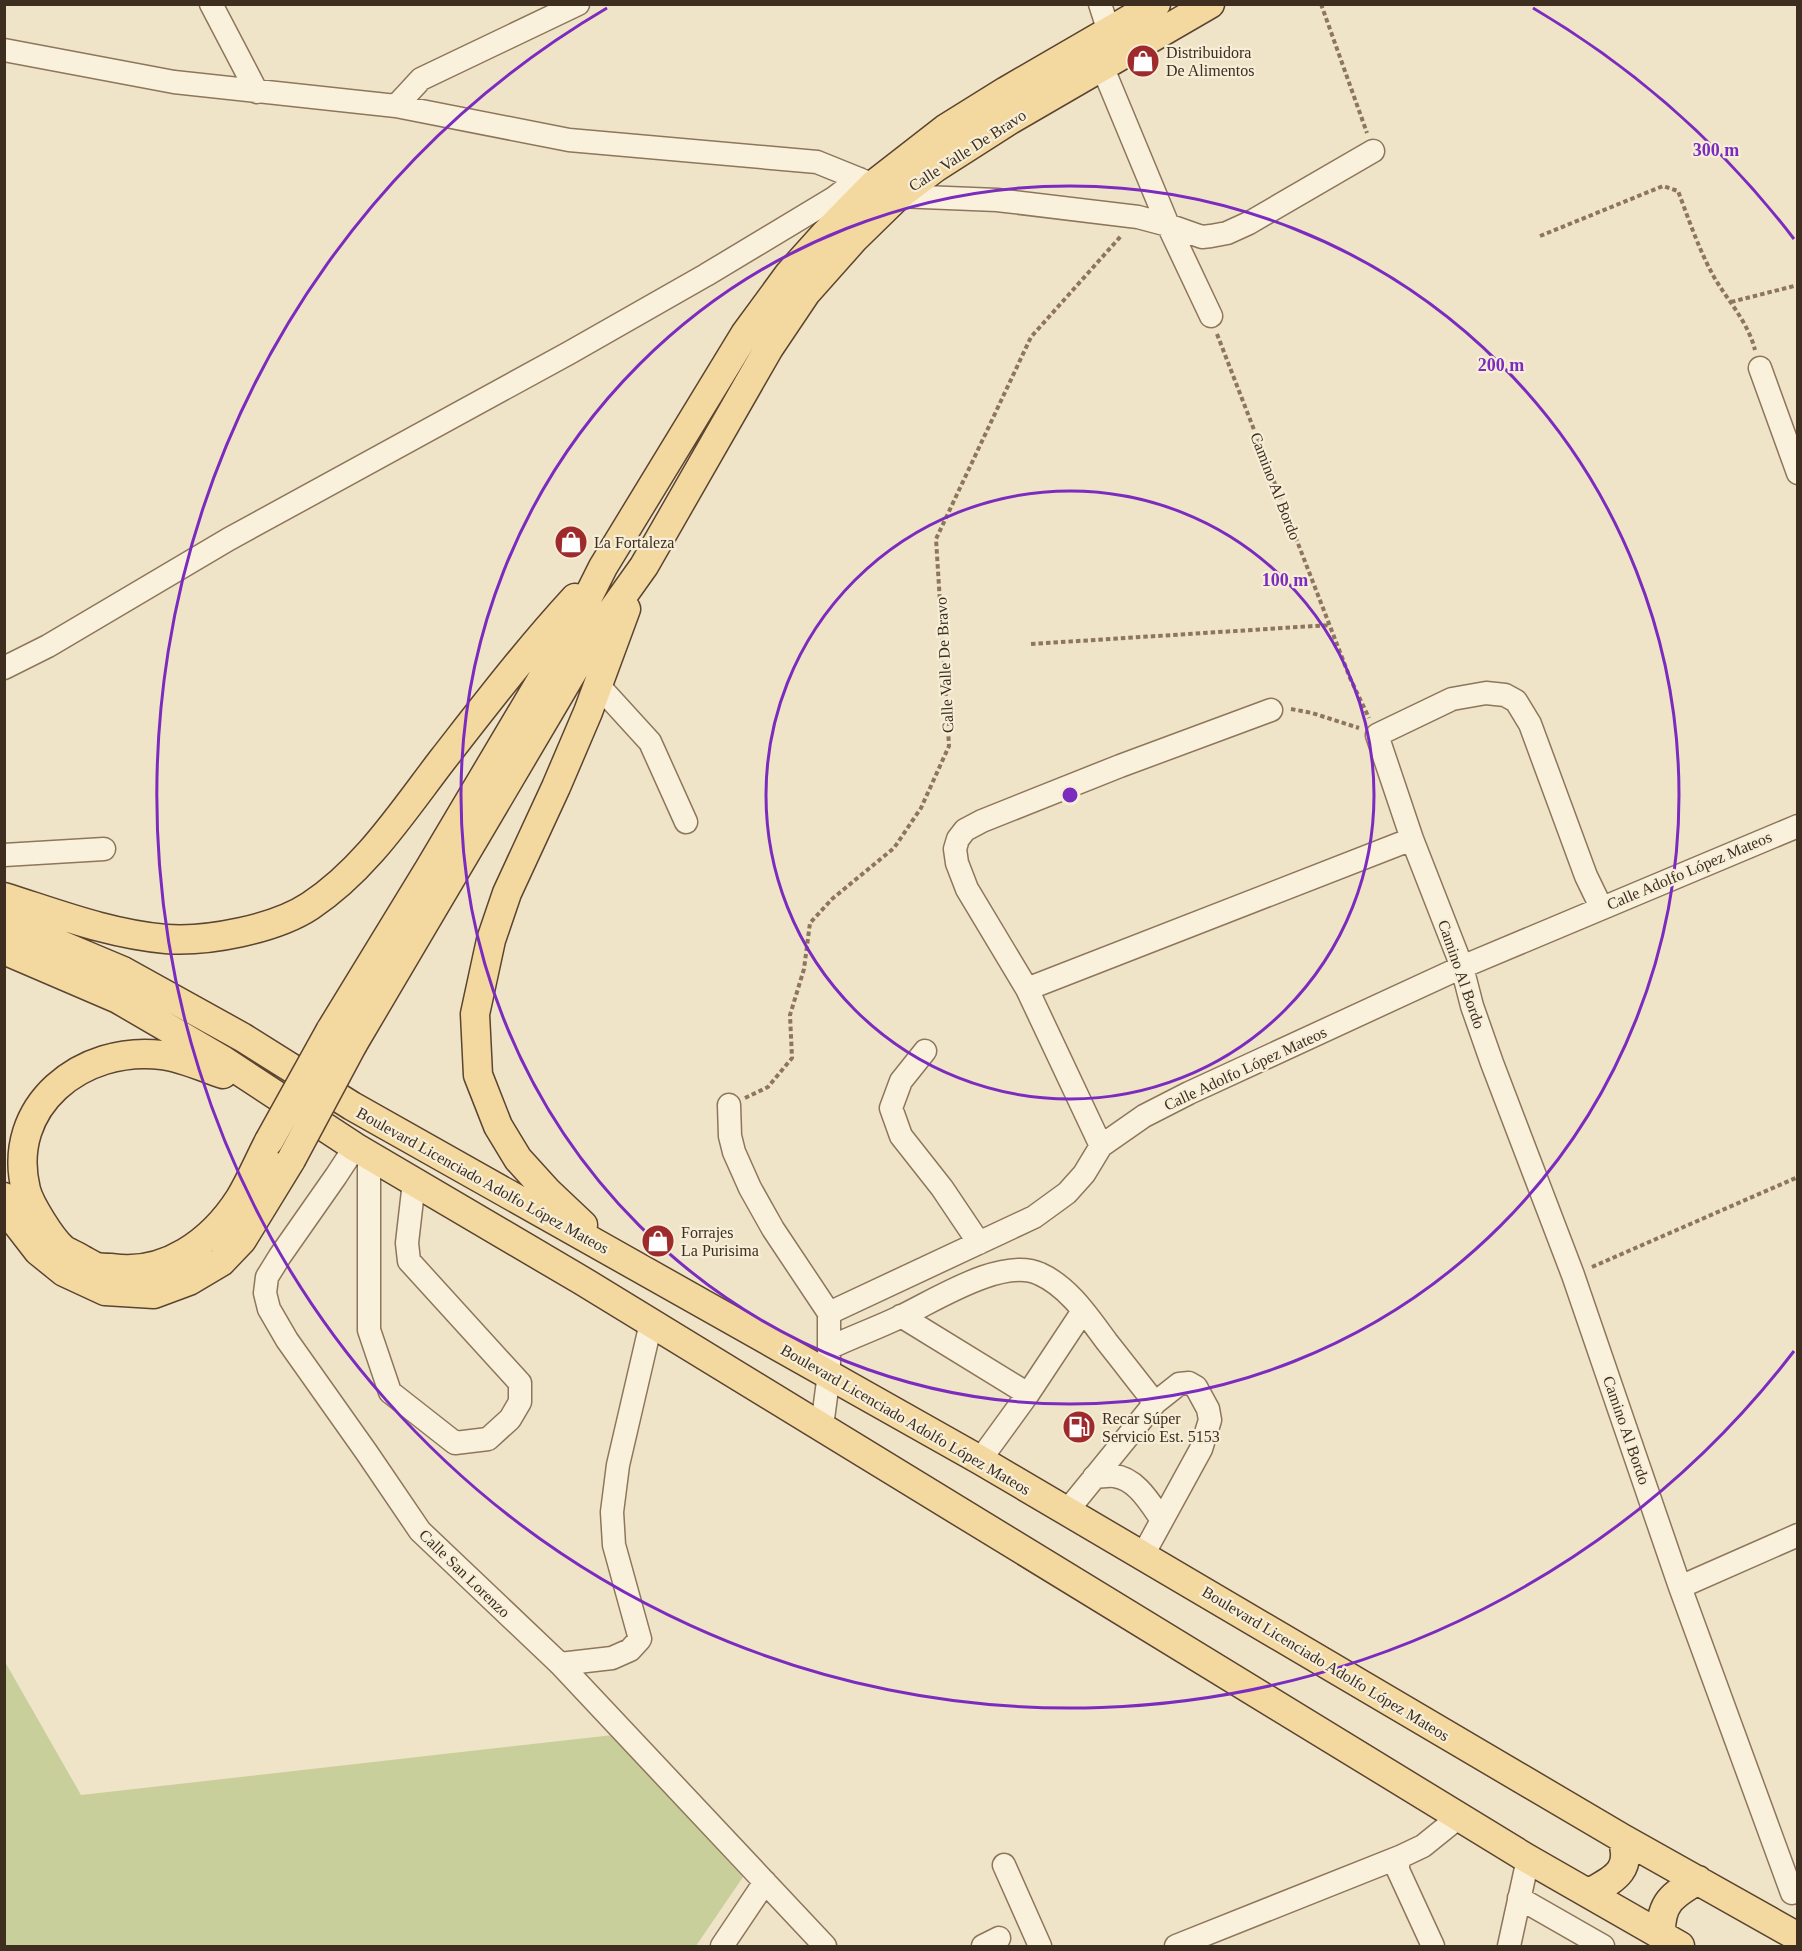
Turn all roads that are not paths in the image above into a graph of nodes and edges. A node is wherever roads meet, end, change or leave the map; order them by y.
1 (211, 4) edge
2 (579, 4) edge
3 (1100, 4) edge
4 (1156, 4) edge
5 (1210, 4) edge
6 (1109, 32) junction
7 (4, 50) edge
8 (1102, 66) junction
9 (257, 92) junction
10 (396, 106) junction
11 (1373, 151) road end
12 (877, 187) junction
13 (1168, 225) junction
14 (1210, 316) road end
15 (1760, 368) road end
16 (1797, 473) edge
17 (644, 566) junction
18 (603, 567) junction
19 (4, 668) edge
20 (598, 685) junction
21 (1270, 710) road end
22 (686, 822) dead end
23 (1797, 826) edge
24 (1412, 839) junction
25 (104, 849) dead end
26 (4, 855) edge
27 (4, 897) edge
28 (1601, 907) junction
29 (4, 921) edge
30 (4, 950) edge
31 (1462, 967) junction
32 (1027, 989) junction
33 (341, 1037) junction
34 (925, 1051) dead end
35 (266, 1088) junction
36 (729, 1105) road end
37 (1101, 1146) junction
38 (362, 1152) junction
39 (414, 1182) junction
40 (4, 1197) edge
41 (979, 1243) junction
42 (612, 1253) junction
43 (1083, 1311) junction
44 (829, 1313) junction
45 (901, 1316) junction
46 (651, 1323) junction
47 (829, 1361) junction
48 (1028, 1394) junction
49 (1155, 1403) junction
50 (822, 1426) junction
51 (980, 1460) junction
52 (1094, 1477) junction
53 (1067, 1511) junction
54 (1162, 1520) junction
55 (1797, 1535) edge
56 (1143, 1555) junction
57 (1680, 1587) junction
58 (560, 1664) junction
59 (1459, 1817) junction
60 (1622, 1838) junction
61 (1402, 1856) junction
62 (1528, 1859) junction
63 (1004, 1865) dead end
64 (1698, 1880) junction
65 (765, 1882) junction
66 (1795, 1891) edge
67 (1588, 1893) junction
68 (1519, 1898) junction
69 (1763, 1916) junction
70 (1797, 1937) edge
71 (1671, 1941) edge
72 (722, 1947) edge
73 (825, 1947) edge
74 (1040, 1947) edge
75 (1176, 1947) edge
76 (1433, 1947) edge
77 (1509, 1947) edge
78 (1603, 1947) edge

1 - 9 street
2 - 10 street
3 - 6 street
4 - 6 main road, Calle Valle De Bravo
5 - 8 main road, Calle Valle De Bravo
6 - 12 main road, Calle Valle De Bravo
7 - 9 street
8 - 12 main road, Calle Valle De Bravo
8 - 13 street
9 - 10 street
10 - 12 street
11 - 13 street
12 - 13 street
12 - 17 main road, Calle Valle De Bravo
12 - 18 main road, Calle Valle De Bravo
12 - 19 street
13 - 14 street
15 - 16 street
17 - 20 main road
17 - 33 main road
18 - 27 main road
18 - 33 main road
20 - 22 street
20 - 42 main road
21 - 32 street
23 - 28 street, Calle Adolfo López Mateos
24 - 28 street, Camino Al Bordo
24 - 31 street, Camino Al Bordo
24 - 32 street
25 - 26 street
28 - 31 street, Calle Adolfo López Mateos
29 - 42 main road, Boulevard Licenciado Adolfo López Mateos
30 - 35 main road, Boulevard Licenciado Adolfo López Mateos
31 - 37 street, Calle Adolfo López Mateos
31 - 57 street, Camino Al Bordo
32 - 37 street
33 - 35 main road, bridge
33 - 40 main road, bridge
34 - 41 street
35 - 38 main road, Boulevard Licenciado Adolfo López Mateos
36 - 44 street
37 - 41 street, Calle Adolfo López Mateos
38 - 39 main road, Boulevard Licenciado Adolfo López Mateos
38 - 39 street
38 - 58 street, Calle San Lorenzo
39 - 46 main road, Boulevard Licenciado Adolfo López Mateos
41 - 44 street, Calle Adolfo López Mateos
42 - 47 main road, Boulevard Licenciado Adolfo López Mateos
43 - 45 street
43 - 48 street
43 - 49 street
44 - 47 street
45 - 47 street
45 - 48 street
46 - 50 main road, Boulevard Licenciado Adolfo López Mateos
46 - 58 street
47 - 50 street
47 - 51 main road, Boulevard Licenciado Adolfo López Mateos
48 - 51 street
49 - 52 street
49 - 54 street
50 - 59 main road, Boulevard Licenciado Adolfo López Mateos
51 - 53 main road, Boulevard Licenciado Adolfo López Mateos
52 - 53 street
52 - 54 street
53 - 56 main road, Boulevard Licenciado Adolfo López Mateos
54 - 56 street
55 - 57 street
56 - 60 main road, Boulevard Licenciado Adolfo López Mateos
57 - 66 street, Camino Al Bordo
58 - 65 street, Calle San Lorenzo
59 - 61 street
59 - 62 main road, Boulevard Licenciado Adolfo López Mateos
60 - 64 main road, Boulevard Licenciado Adolfo López Mateos
60 - 67 main road
61 - 75 street
61 - 76 street
62 - 67 main road, Boulevard Licenciado Adolfo López Mateos
62 - 68 street
63 - 74 street
64 - 69 main road, Boulevard Licenciado Adolfo López Mateos
64 - 71 main road
65 - 72 street
65 - 73 street, Calle San Lorenzo
66 - 69 street
67 - 71 main road, Boulevard Licenciado Adolfo López Mateos
68 - 77 street
68 - 78 street
69 - 70 main road, Boulevard Licenciado Adolfo López Mateos

